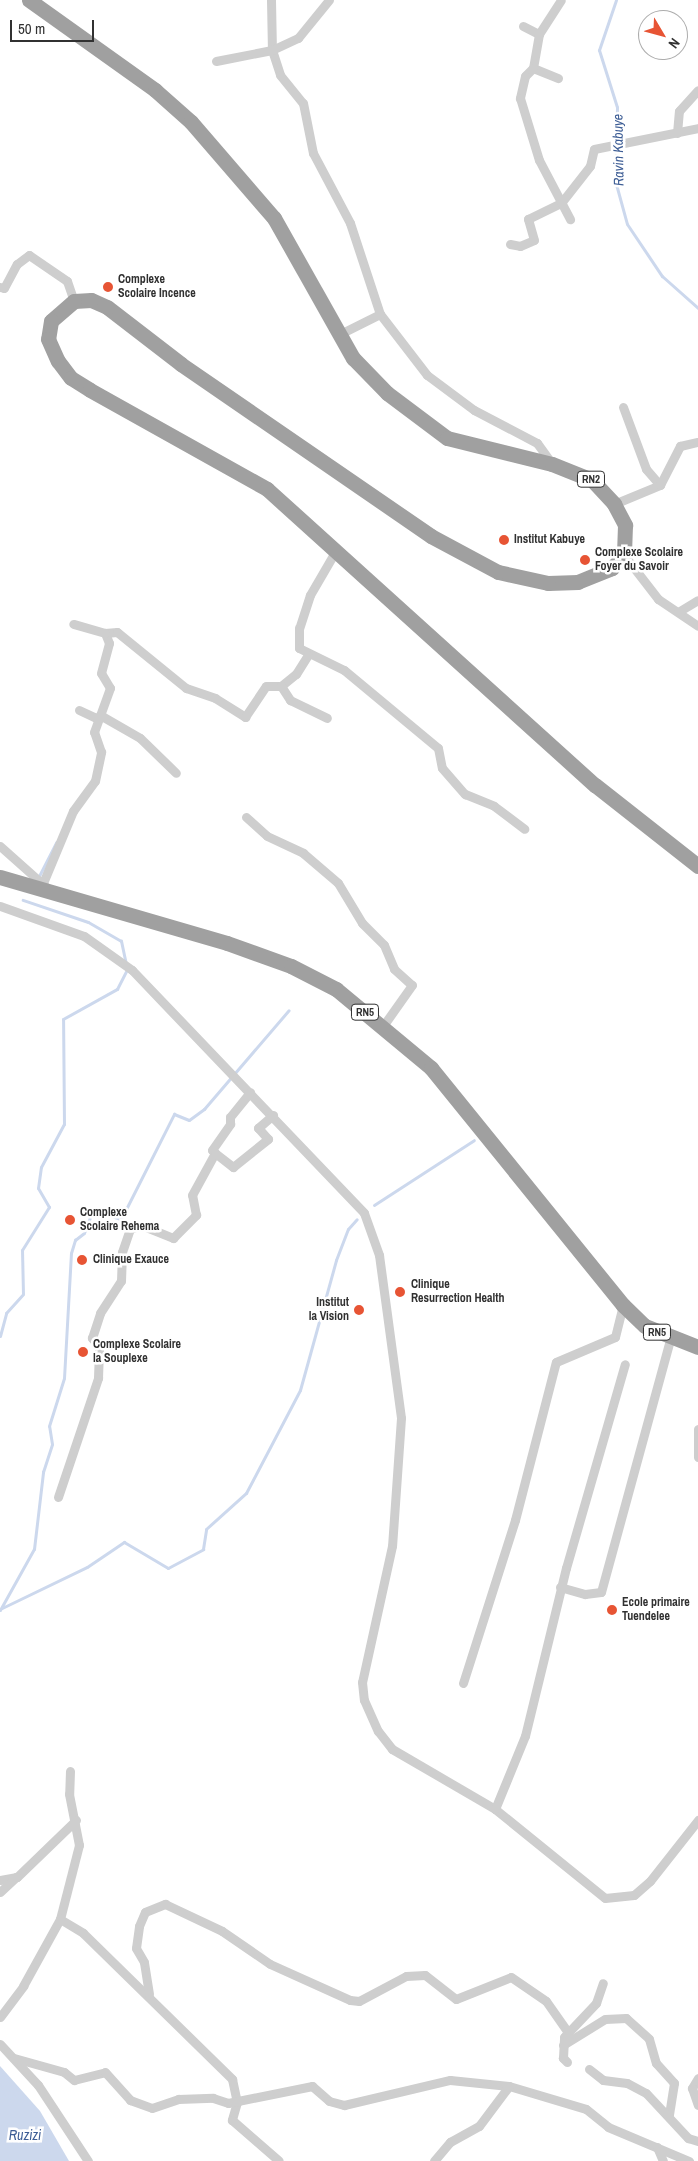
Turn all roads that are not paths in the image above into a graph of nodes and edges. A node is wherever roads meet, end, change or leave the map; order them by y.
1 (29, 0) edge
2 (271, 0) edge
3 (330, 0) edge
4 (561, 0) edge
5 (523, 26) dead end
6 (539, 34) junction
7 (272, 50) junction
8 (216, 61) dead end
9 (533, 68) junction
10 (558, 78) dead end
11 (698, 90) edge
12 (698, 128) edge
13 (678, 132) junction
14 (561, 203) junction
15 (570, 219) dead end
16 (510, 244) dead end
17 (0, 287) edge
18 (74, 301) junction
19 (380, 314) junction
20 (338, 335) junction
21 (623, 407) dead end
22 (698, 442) edge
23 (552, 464) junction
24 (660, 486) junction
25 (614, 504) junction
26 (335, 552) junction
27 (624, 555) junction
28 (698, 600) edge
29 (678, 612) junction
30 (73, 624) dead end
31 (698, 626) edge
32 (105, 633) junction
33 (308, 655) junction
34 (281, 686) junction
35 (79, 710) dead end
36 (99, 717) junction
37 (327, 718) dead end
38 (176, 772) dead end
39 (246, 817) dead end
40 (524, 829) dead end
41 (0, 846) edge
42 (698, 866) edge
43 (0, 877) edge
44 (42, 883) junction
45 (56, 896) junction
46 (0, 906) edge
47 (383, 1026) junction
48 (250, 1092) junction
49 (273, 1115) junction
50 (215, 1153) junction
51 (622, 1305) junction
52 (670, 1339) junction
53 (698, 1347) edge
54 (625, 1364) dead end
55 (698, 1430) edge
56 (698, 1457) edge
57 (58, 1497) dead end
58 (560, 1587) junction
59 (463, 1684) dead end
60 (70, 1771) dead end
61 (495, 1809) junction
62 (76, 1820) junction
63 (698, 1820) edge
64 (16, 1877) junction
65 (0, 1880) edge
66 (0, 1892) edge
67 (60, 1919) junction
68 (603, 1984) dead end
69 (148, 1994) junction
70 (0, 2017) edge
71 (568, 2032) junction
72 (0, 2044) edge
73 (563, 2044) junction
74 (14, 2058) junction
75 (567, 2062) dead end
76 (589, 2069) dead end
77 (698, 2078) edge
78 (509, 2086) junction
79 (237, 2102) junction
80 (698, 2104) edge
81 (669, 2115) junction
82 (698, 2141) edge
83 (657, 2147) junction
84 (88, 2161) edge
85 (279, 2161) edge
86 (434, 2161) edge
87 (663, 2161) edge
88 (689, 2161) edge

1 - 20 highway, RN2
2 - 7 street
3 - 7 street
4 - 6 street
5 - 6 street
6 - 9 street
7 - 8 street
7 - 19 street
9 - 10 street
9 - 14 street
11 - 13 street
12 - 13 street
13 - 14 street
14 - 15 street
14 - 16 street
17 - 18 street
18 - 26 highway
18 - 27 highway
19 - 20 street
19 - 23 street
20 - 23 highway, RN2
21 - 24 street
22 - 24 street
23 - 25 highway, RN2
24 - 25 street
25 - 27 highway, RN2
26 - 33 street
26 - 42 highway
27 - 29 street
28 - 29 street
29 - 31 street
30 - 32 street
32 - 34 street
32 - 36 street
33 - 34 street
33 - 40 street
34 - 37 street
35 - 36 street
36 - 38 street
36 - 44 street
39 - 47 street
41 - 44 street
43 - 45 highway, RN5
44 - 45 street
45 - 47 highway, RN5
46 - 48 street
47 - 51 highway, RN5
48 - 49 street
48 - 50 street
49 - 50 street
49 - 61 street
50 - 57 street
51 - 52 highway, RN5
51 - 59 street
52 - 53 highway, RN5
52 - 58 street
54 - 58 street
55 - 56 street
58 - 61 street
60 - 62 street
61 - 63 street
62 - 64 street
62 - 67 street
64 - 65 street
64 - 66 street
67 - 69 street
67 - 70 street
68 - 71 street
69 - 71 street
69 - 79 street
71 - 73 street
72 - 74 street
73 - 75 street
73 - 81 street
74 - 79 street
74 - 84 street
76 - 81 street
77 - 80 street
78 - 79 street
78 - 83 street
78 - 86 street
79 - 85 street
81 - 82 street
83 - 87 street
83 - 88 street

